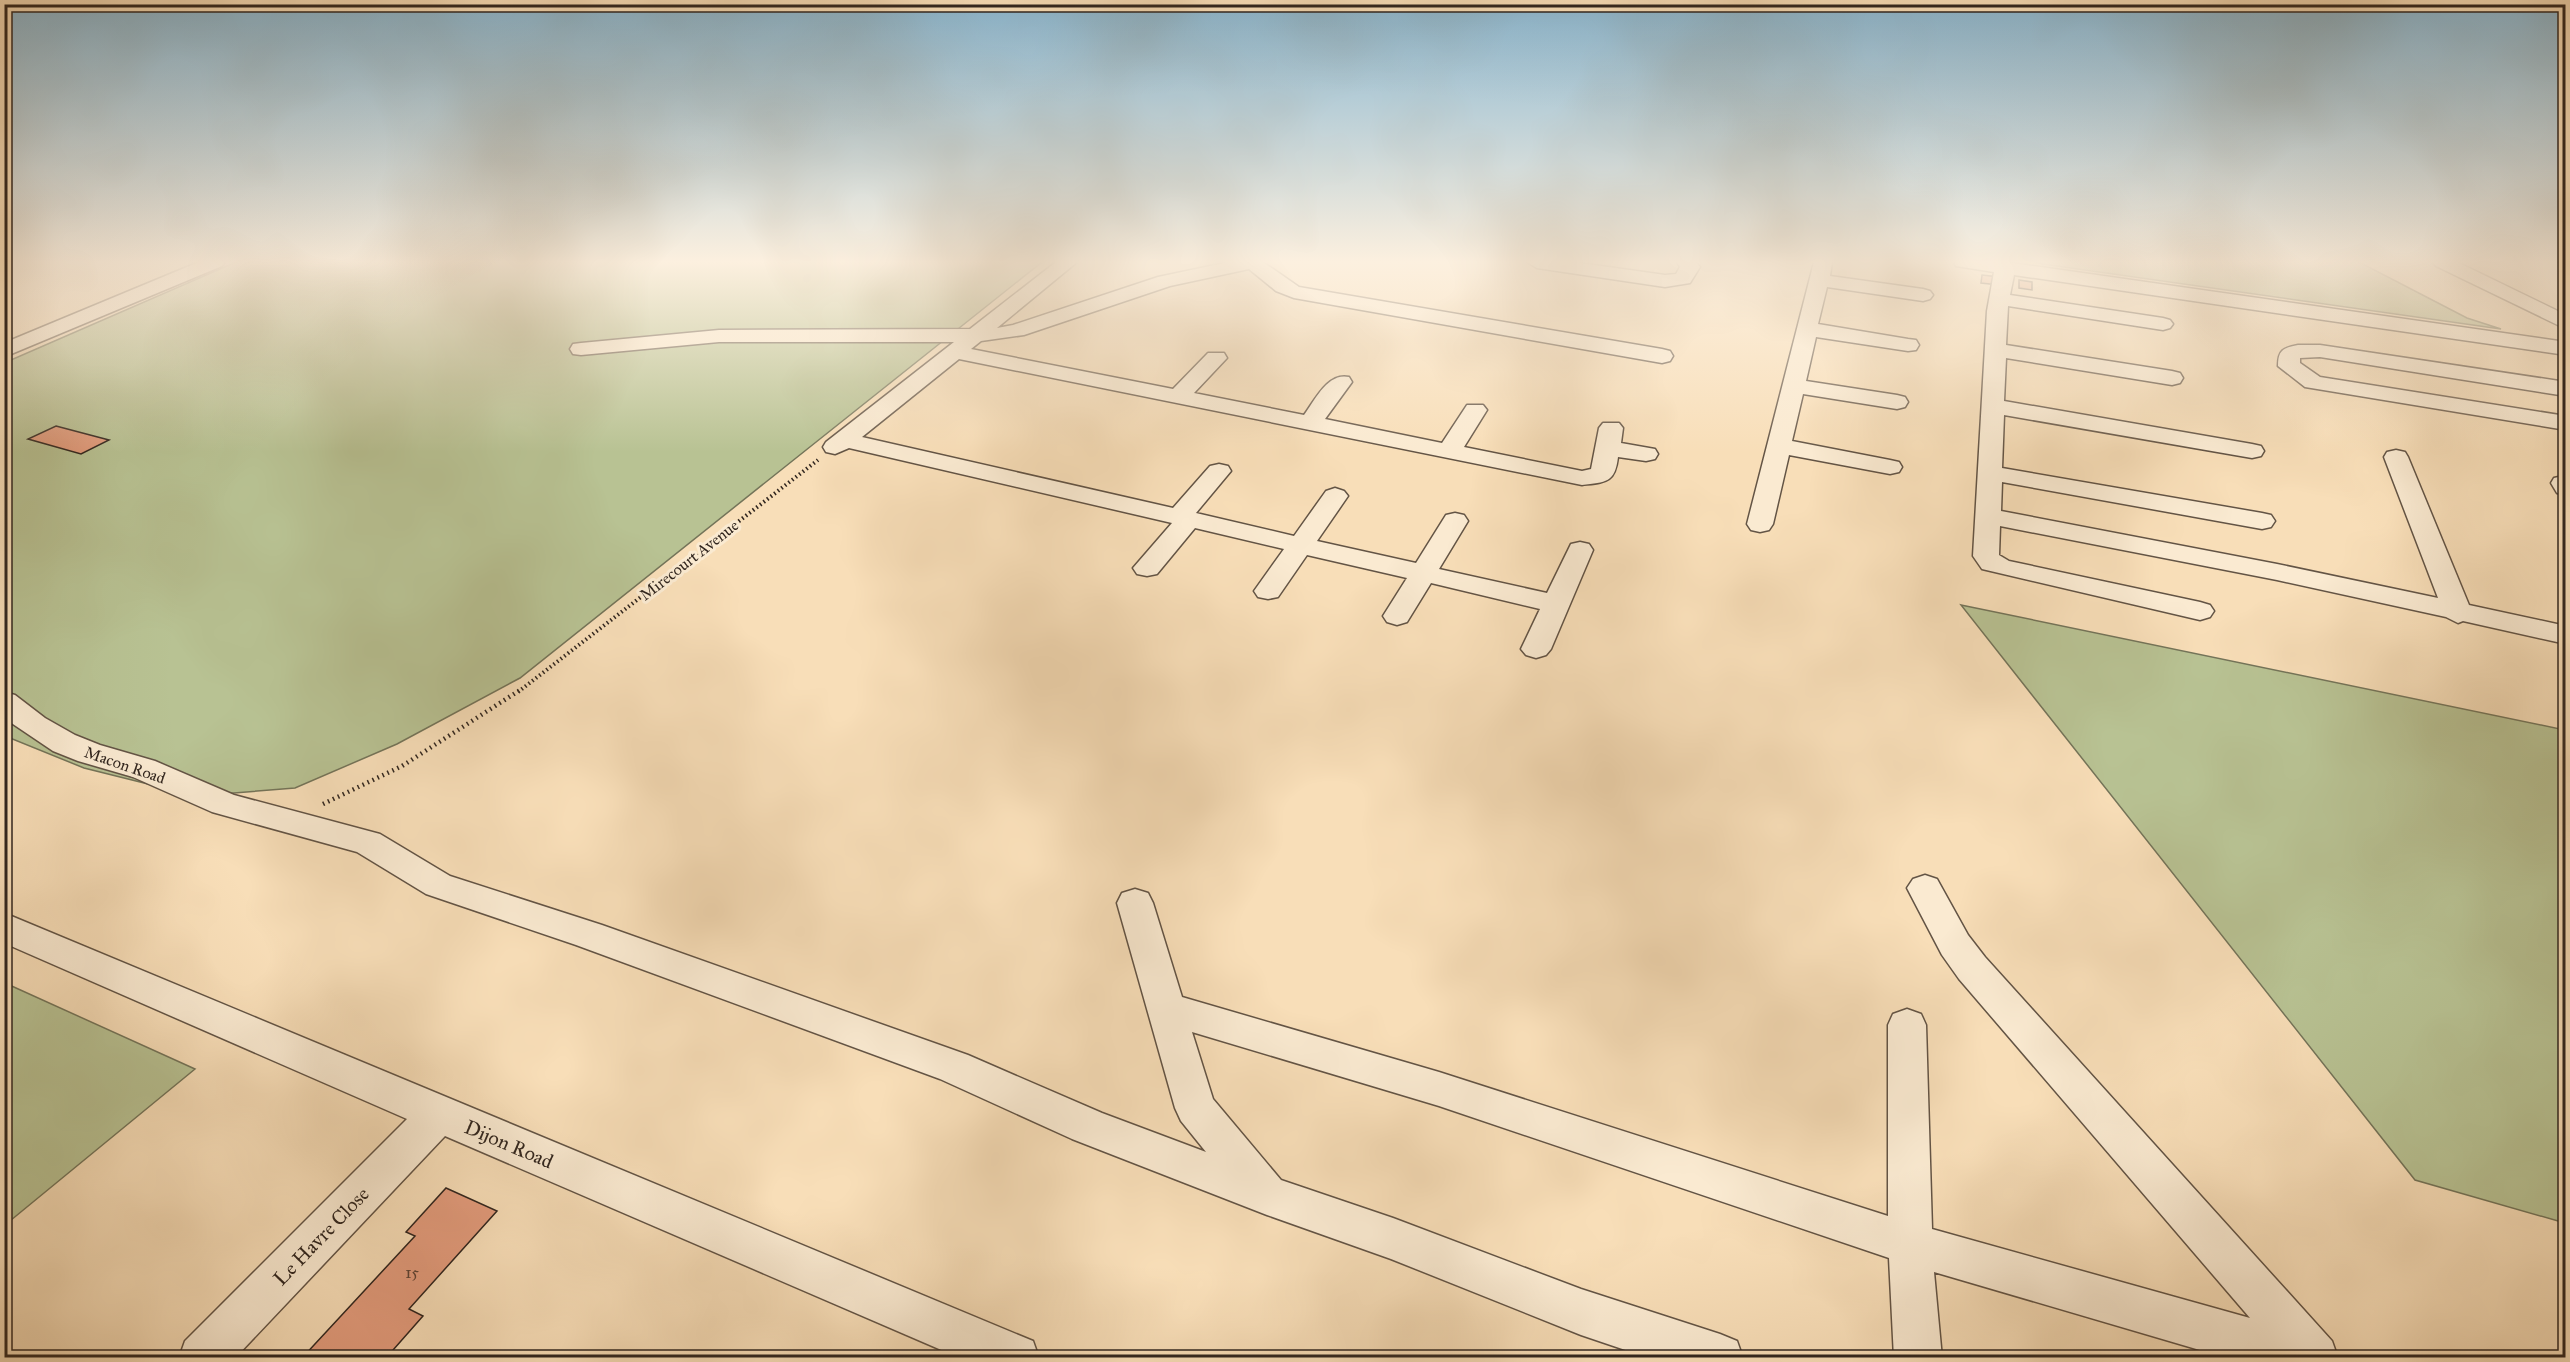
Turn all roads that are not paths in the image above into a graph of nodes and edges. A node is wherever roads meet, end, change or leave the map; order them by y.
1 (64, 326) edge
2 (988, 326) edge
3 (1033, 326) edge
4 (1487, 326) edge
5 (1808, 326) edge
6 (2003, 326) edge
7 (2404, 326) edge
8 (1807, 329) junction
9 (975, 336) junction
10 (1908, 345) dead end
11 (581, 349) dead end
12 (2565, 349) edge
13 (2001, 350) junction
14 (4, 351) edge
15 (955, 352) junction
16 (1662, 356) dead end
17 (1216, 358) dead end
18 (2172, 378) dead end
19 (1341, 382) dead end
20 (1793, 386) junction
21 (2565, 389) edge
22 (1177, 398) junction
23 (1897, 402) dead end
24 (1999, 407) junction
25 (1475, 410) dead end
26 (2565, 423) edge
27 (1309, 424) junction
28 (1779, 447) junction
29 (2252, 451) dead end
30 (1448, 453) junction
31 (1646, 454) dead end
32 (2396, 457) dead end
33 (1890, 468) dead end
34 (1219, 471) dead end
35 (1997, 474) junction
36 (1335, 496) dead end
37 (1996, 517) junction
38 (1184, 518) junction
39 (1455, 521) dead end
40 (2262, 521) dead end
41 (1760, 524) dead end
42 (1300, 545) junction
43 (1580, 550) dead end
44 (1147, 567) dead end
45 (1423, 573) junction
46 (1268, 591) dead end
47 (1556, 604) junction
48 (2200, 611) dead end
49 (2458, 614) junction
50 (1397, 616) dead end
51 (2563, 640) edge
52 (1536, 649) dead end
53 (4, 702) edge
54 (1925, 888) dead end
55 (1134, 903) dead end
56 (4, 927) edge
57 (1164, 1008) junction
58 (1907, 1025) dead end
59 (439, 1114) junction
60 (1267, 1195) junction
61 (1910, 1244) junction
62 (202, 1358) edge
63 (1016, 1358) edge
64 (1720, 1358) edge
65 (1918, 1358) edge
66 (2309, 1358) edge
67 (2315, 1358) edge

1 - 14 street
2 - 9 street
3 - 9 street
4 - 16 street
5 - 8 street
6 - 13 street
7 - 12 street
8 - 10 street
8 - 20 street
9 - 11 street
9 - 15 street
13 - 18 street
13 - 24 street
15 - 22 street
15 - 38 street
17 - 22 street
19 - 27 street
20 - 23 street
20 - 28 street
21 - 26 street
22 - 27 street
24 - 29 street
24 - 35 street
25 - 30 street
27 - 30 street
28 - 33 street
28 - 41 street
30 - 31 street
32 - 49 street
34 - 38 street
35 - 37 street
35 - 40 street
36 - 42 street
37 - 48 street
37 - 49 street
38 - 42 street
38 - 44 street
39 - 45 street
42 - 45 street
42 - 46 street
43 - 47 street
45 - 47 street
45 - 50 street
47 - 52 street
49 - 51 street
53 - 60 street, Macon Road
54 - 67 street
55 - 57 street
56 - 59 street, Dijon Road
57 - 60 street
57 - 61 street
58 - 61 street
59 - 62 street, Le Havre Close
59 - 63 street, Dijon Road
60 - 64 street, Macon Road
61 - 65 street
61 - 66 street

